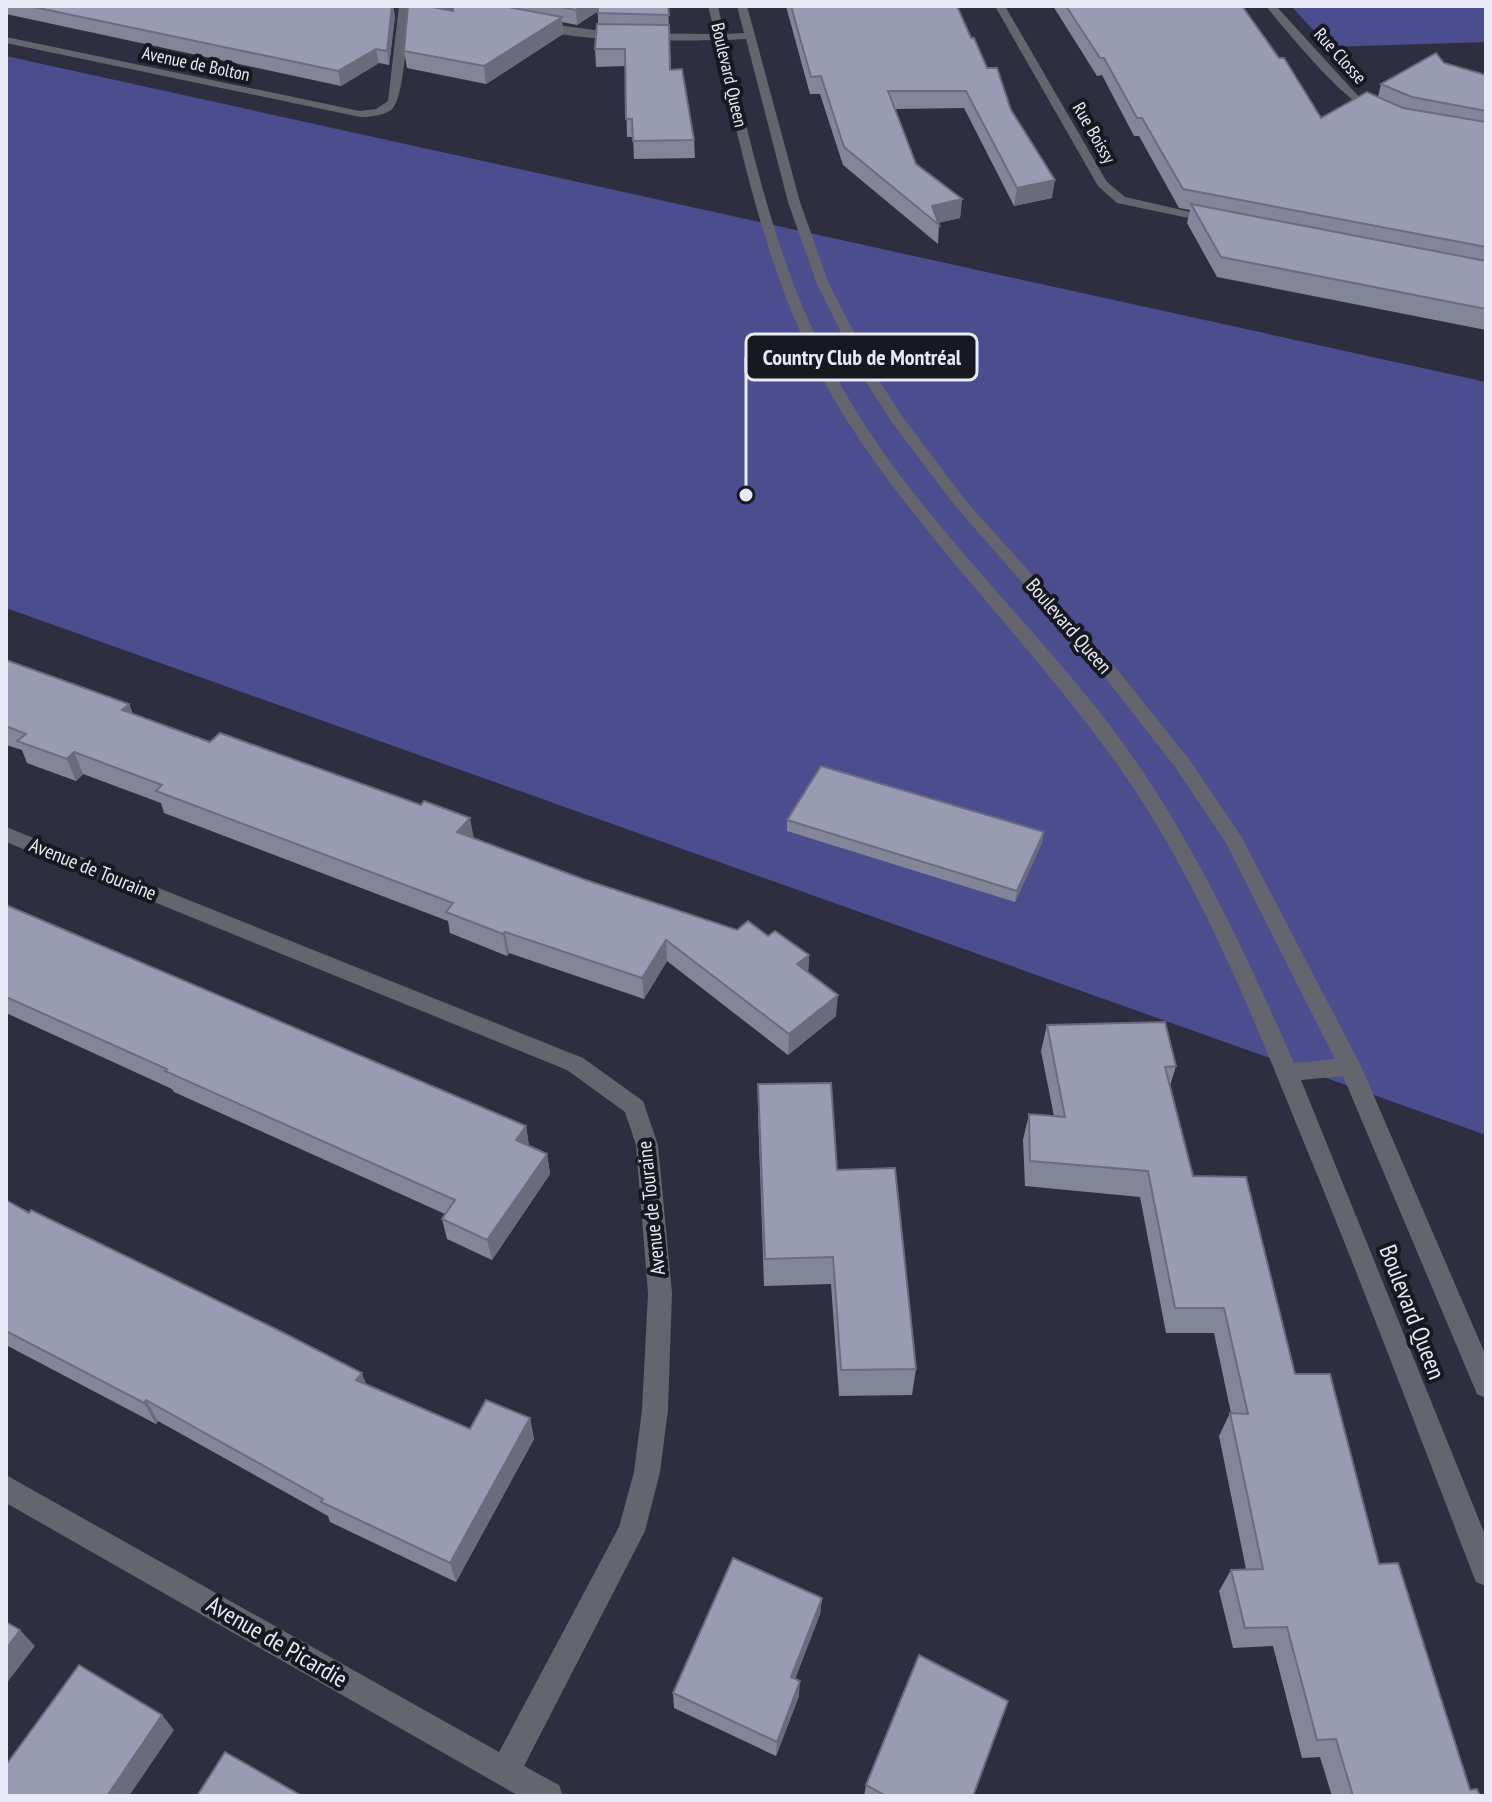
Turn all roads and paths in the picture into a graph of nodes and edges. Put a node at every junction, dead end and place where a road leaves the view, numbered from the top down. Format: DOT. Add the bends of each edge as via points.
graph roads {
  1 [pos="404,6"];
  2 [pos="438,6"];
  3 [pos="713,6"];
  4 [pos="742,6"];
  5 [pos="1000,6"];
  6 [pos="1271,6"];
  7 [pos="483,15"];
  8 [pos="529,24"];
  9 [pos="750,36"];
  10 [pos="720,37"];
  11 [pos="6,40"];
  12 [pos="1395,119"];
  13 [pos="774,190"];
  14 [pos="1230,224"];
  15 [pos="6,834"];
  16 [pos="1350,1066"];
  17 [pos="1287,1073"];
  18 [pos="1486,1386"];
  19 [pos="6,1488"];
  20 [pos="1486,1572"];
  21 [pos="505,1771"];
  22 [pos="548,1796"];
  1 -- 11 [label="street, Avenue de Bolton" via="393,101 380,112 360,114"];
  2 -- 7 [label="street"];
  3 -- 10 [label="street, Boulevard Queen"];
  4 -- 9 [label="street, Boulevard Queen"];
  5 -- 14 [label="street, Rue Boissy" via="1102,184 1121,200"];
  6 -- 12 [label="street, Rue Closse" via="1356,100"];
  8 -- 10 [label="street" via="605,36"];
  9 -- 10 [label="street"];
  9 -- 13 [label="street, Boulevard Queen"];
  10 -- 13 [label="street, Boulevard Queen"];
  13 -- 16 [label="street, Boulevard Queen" via="890,408 961,504 1110,672 1182,763 1256,881"];
  13 -- 17 [label="street, Boulevard Queen" via="767,229 802,324 851,415 954,554 1067,684 1136,777 1244,970"];
  15 -- 21 [label="street, Avenue de Touraine" via="575,1064 635,1107 647,1145 660,1293 647,1472 631,1531"];
  16 -- 17 [label="street"];
  16 -- 18 [label="street, Boulevard Queen"];
  17 -- 20 [label="street, Boulevard Queen"];
  19 -- 21 [label="street, Avenue de Picardie"];
  21 -- 22 [label="street, Avenue de Picardie"];
}
